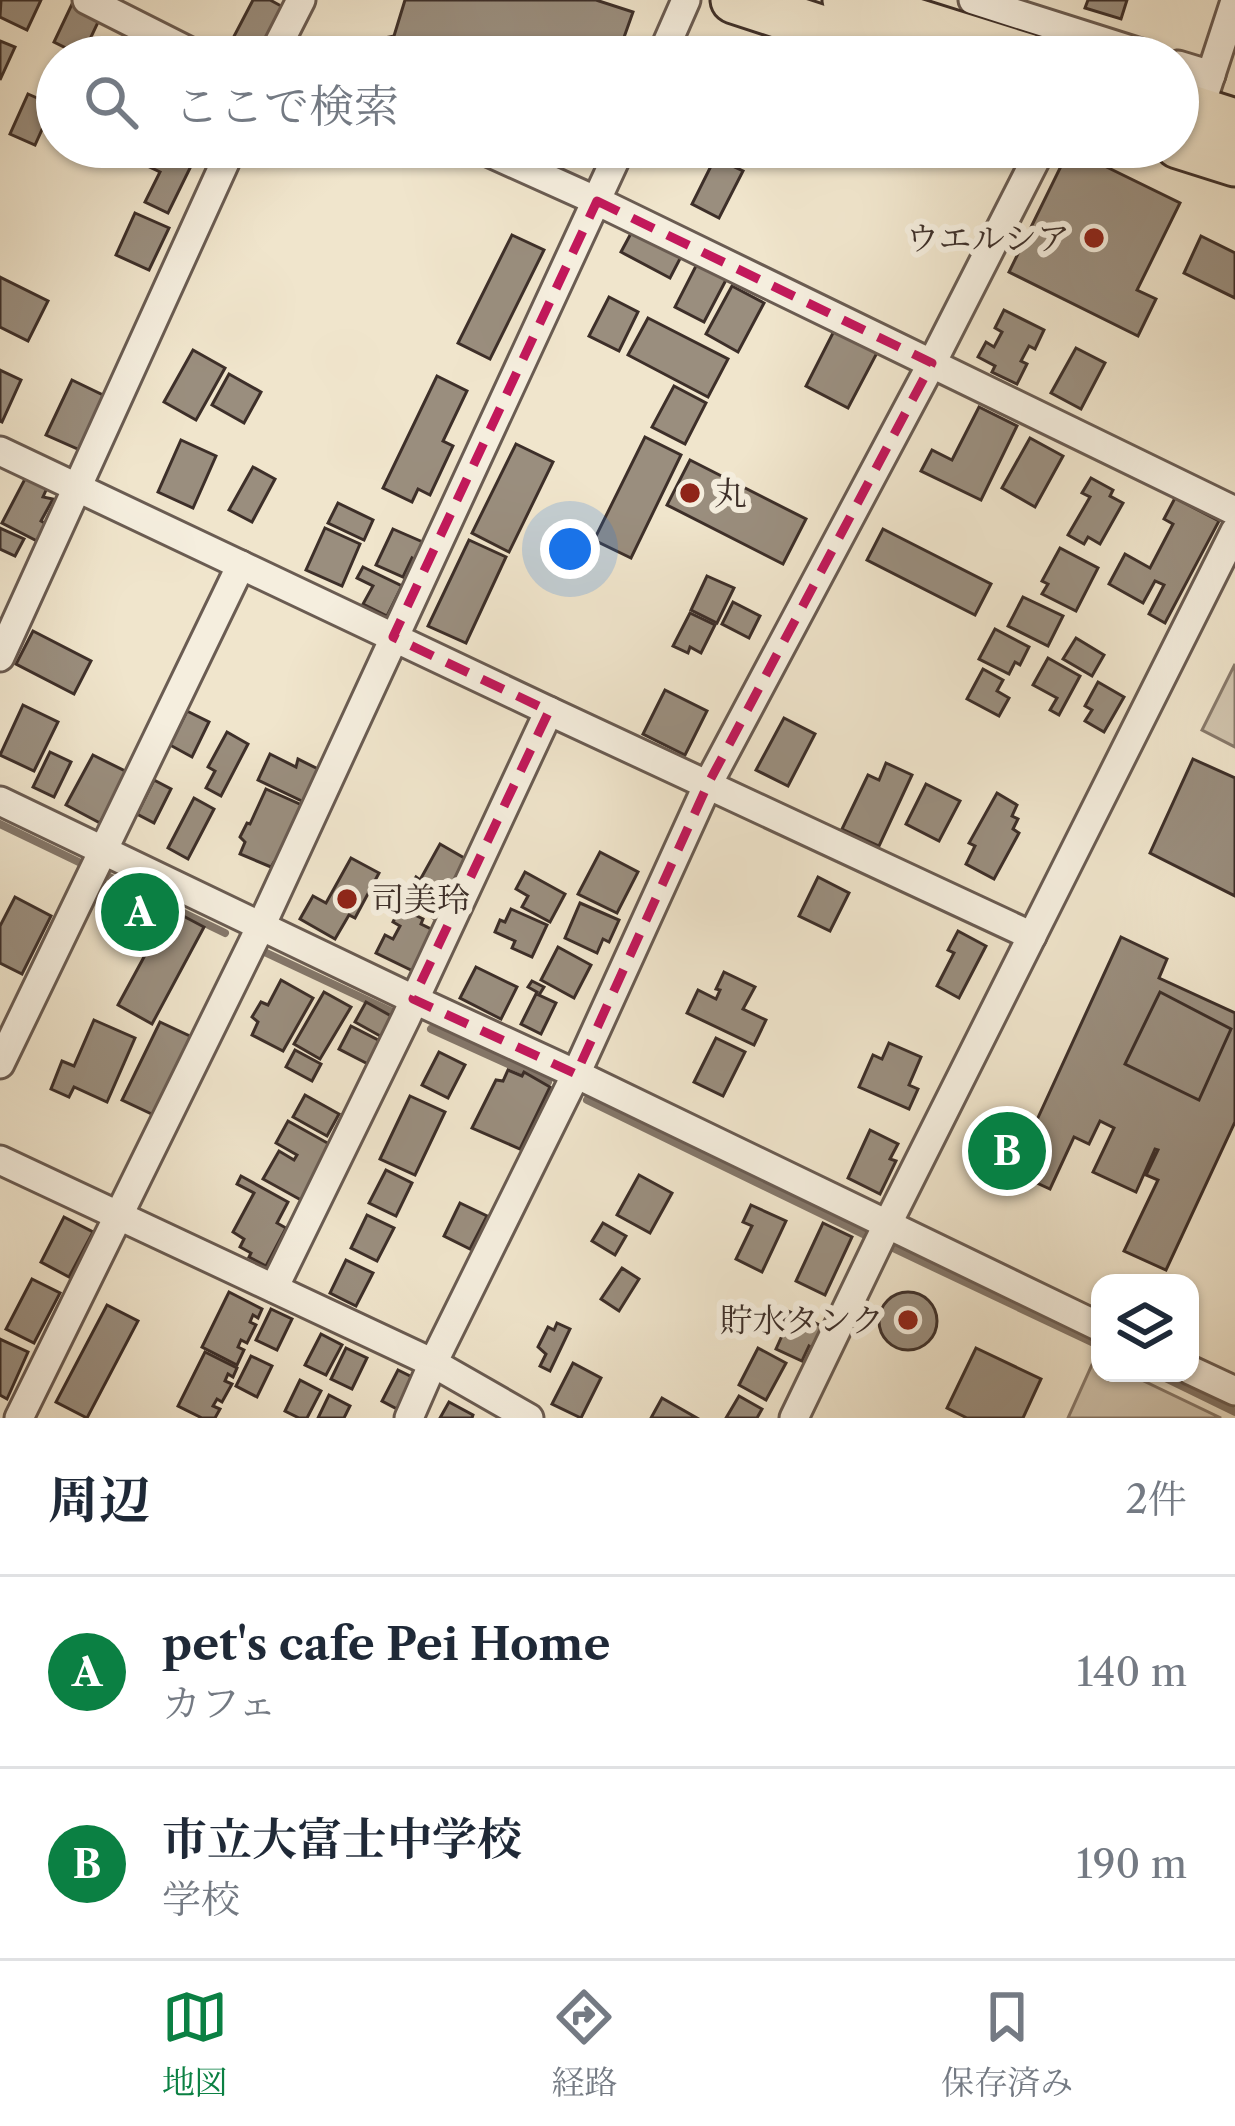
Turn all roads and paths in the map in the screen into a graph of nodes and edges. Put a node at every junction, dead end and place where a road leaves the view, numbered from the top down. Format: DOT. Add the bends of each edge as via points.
graph roads {
  1 [pos="87,0"];
  2 [pos="301,0"];
  3 [pos="686,0"];
  4 [pos="734,0"];
  5 [pos="847,0"];
  6 [pos="973,0"];
  7 [pos="1235,1"];
  8 [pos="158,36"];
  9 [pos="284,36"];
  10 [pos="670,36"];
  11 [pos="844,36"];
  12 [pos="961,36"];
  13 [pos="1087,36"];
  14 [pos="1200,111"];
  15 [pos="1235,164"];
  16 [pos="223,168"];
  17 [pos="524,168"];
  18 [pos="612,168"];
  19 [pos="1031,168"];
  20 [pos="597,201"];
  21 [pos="932,364"];
  22 [pos="0,451"];
  23 [pos="78,489"];
  24 [pos="1235,511"];
  25 [pos="1235,531"];
  26 [pos="241,566"];
  27 [pos="1224,581"];
  28 [pos="393,637"];
  29 [pos="0,658"];
  30 [pos="549,711"];
  31 [pos="708,784"];
  32 [pos="0,801"];
  33 [pos="102,851"];
  34 [pos="261,926"];
  35 [pos="1032,936"];
  36 [pos="413,999"];
  37 [pos="0,1064"];
  38 [pos="576,1074"];
  39 [pos="0,1160"];
  40 [pos="117,1215"];
  41 [pos="887,1226"];
  42 [pos="274,1288"];
  43 [pos="1091,1323"];
  44 [pos="433,1363"];
  45 [pos="1199,1374"];
  46 [pos="1235,1391"];
  47 [pos="19,1418"];
  48 [pos="409,1418"];
  49 [pos="529,1418"];
  50 [pos="794,1418"];
  1 -- 8 [label="street"];
  2 -- 9 [label="street"];
  3 -- 10 [label="street"];
  4 -- 11 [label="highway"];
  5 -- 12 [label="highway"];
  6 -- 13 [label="street"];
  7 -- 14 [label="street"];
  14 -- 15 [label="highway"];
  16 -- 23 [label="street"];
  17 -- 20 [label="street"];
  18 -- 20 [label="street"];
  19 -- 21 [label="street"];
  20 -- 21 [label="street"];
  20 -- 28 [label="street"];
  21 -- 24 [label="street"];
  21 -- 31 [label="street"];
  22 -- 23 [label="street"];
  23 -- 26 [label="street"];
  23 -- 29 [label="street"];
  25 -- 27 [label="street"];
  26 -- 28 [label="street"];
  26 -- 33 [label="street"];
  27 -- 35 [label="street"];
  28 -- 30 [label="street"];
  28 -- 34 [label="street"];
  30 -- 31 [label="street"];
  30 -- 36 [label="street"];
  31 -- 35 [label="street"];
  31 -- 38 [label="street"];
  32 -- 33 [label="street"];
  33 -- 34 [label="street"];
  33 -- 37 [label="street"];
  34 -- 36 [label="street"];
  34 -- 40 [label="street"];
  35 -- 41 [label="street"];
  36 -- 38 [label="street"];
  36 -- 42 [label="street"];
  38 -- 41 [label="street"];
  38 -- 44 [label="street"];
  39 -- 40 [label="street"];
  40 -- 42 [label="street"];
  40 -- 47 [label="street"];
  41 -- 43 [label="street"];
  41 -- 50 [label="street"];
  42 -- 44 [label="street"];
  44 -- 48 [label="street"];
  44 -- 49 [label="street"];
  45 -- 46 [label="street"];
}
